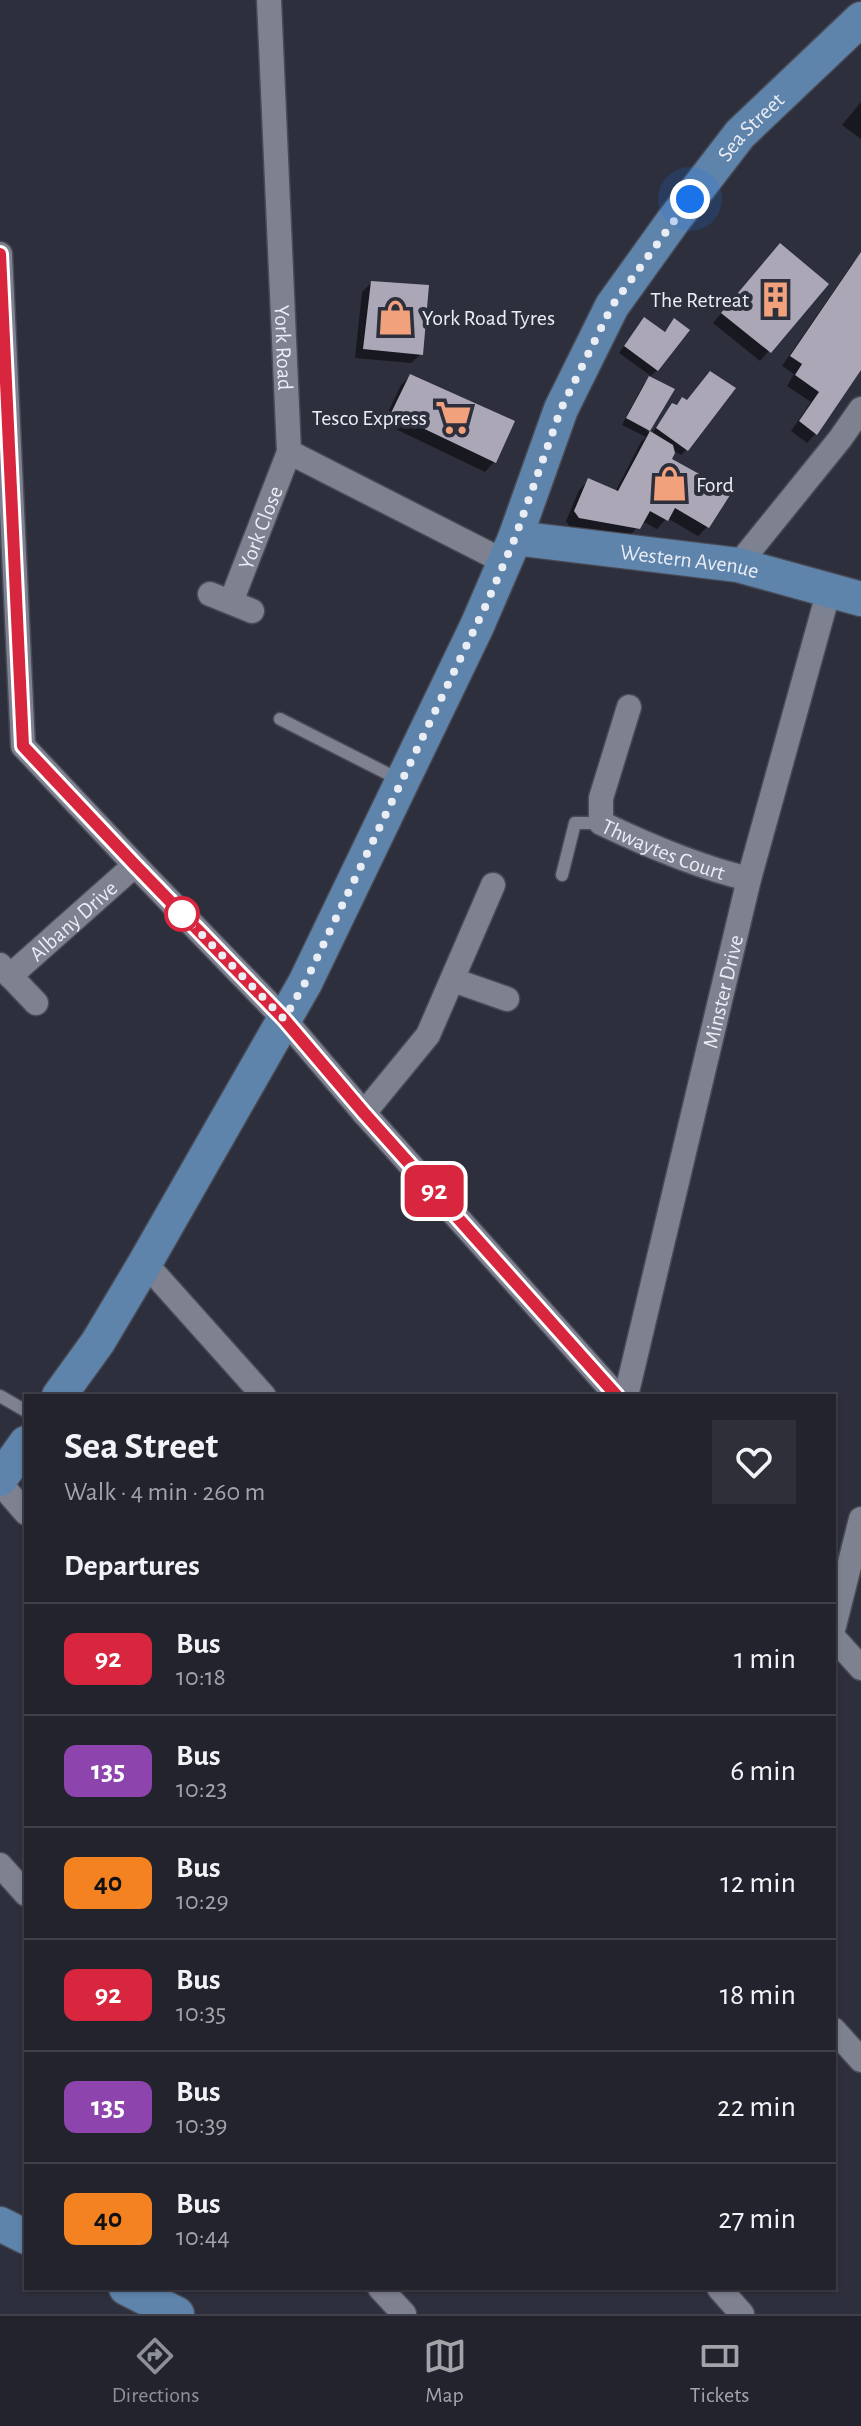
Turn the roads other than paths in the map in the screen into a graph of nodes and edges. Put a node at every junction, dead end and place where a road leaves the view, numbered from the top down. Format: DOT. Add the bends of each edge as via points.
graph roads {
  1 [pos="269,0"];
  2 [pos="861,19"];
  3 [pos="0,254"];
  4 [pos="861,409"];
  5 [pos="289,452"];
  6 [pos="510,550"];
  7 [pos="738,565"];
  8 [pos="845,595"];
  9 [pos="231,603"];
  10 [pos="629,707"];
  11 [pos="280,719"];
  12 [pos="403,782"];
  13 [pos="601,823"];
  14 [pos="135,865"];
  15 [pos="562,875"];
  16 [pos="749,879"];
  17 [pos="493,885"];
  18 [pos="5,970"];
  19 [pos="453,980"];
  20 [pos="507,999"];
  21 [pos="36,1003"];
  22 [pos="284,1019"];
  23 [pos="364,1113"];
  24 [pos="145,1263"];
  25 [pos="60,1394"];
  26 [pos="262,1394"];
  27 [pos="615,1394"];
  28 [pos="626,1394"];
  29 [pos="0,1396"];
  30 [pos="24,1410"];
  31 [pos="24,1446"];
  32 [pos="0,1481"];
  33 [pos="24,1511"];
  34 [pos="861,1519"];
  35 [pos="836,1618"];
  36 [pos="836,1640"];
  37 [pos="861,1668"];
  38 [pos="0,1865"];
  39 [pos="24,1892"];
  40 [pos="836,2032"];
  41 [pos="861,2060"];
  42 [pos="0,2224"];
  43 [pos="24,2236"];
  44 [pos="130,2290"];
  45 [pos="382,2290"];
  46 [pos="721,2290"];
  47 [pos="177,2314"];
  48 [pos="404,2314"];
  49 [pos="742,2314"];
  1 -- 5 [label="street, York Road"];
  2 -- 6 [label="main road, Sea Street" via="740,134 612,306 561,409"];
  3 -- 14 [label="street, Albany Drive" via="23,746"];
  4 -- 7 [label="street"];
  5 -- 6 [label="street" via="397,508"];
  5 -- 9 [label="street, York Close"];
  6 -- 7 [label="main road, Western Avenue"];
  6 -- 12 [label="main road, Sea Street"];
  7 -- 8 [label="main road, Western Avenue"];
  8 -- 16 [label="street, Minster Drive"];
  10 -- 13 [label="street, Thwaytes Court" via="601,798"];
  11 -- 12 [label="lane"];
  12 -- 22 [label="main road, Sea Street"];
  13 -- 15 [label="lane" via="575,823"];
  13 -- 16 [label="street, Thwaytes Court" via="711,870"];
  14 -- 18 [label="street, Albany Drive"];
  14 -- 22 [label="street, Albany Drive"];
  16 -- 28 [label="street, Minster Drive"];
  17 -- 19 [label="street"];
  18 -- 21 [label="street, Albany Drive"];
  19 -- 20 [label="street"];
  19 -- 23 [label="street" via="428,1035"];
  22 -- 23 [label="street, Albany Drive"];
  22 -- 24 [label="main road, Sea Street"];
  23 -- 27 [label="street, Albany Drive"];
  24 -- 25 [label="main road, Sea Street"];
  24 -- 26 [label="street"];
  29 -- 30 [label="lane"];
  31 -- 32 [label="main road"];
  32 -- 33 [label="street"];
  34 -- 35 [label="street"];
  36 -- 37 [label="street"];
  38 -- 39 [label="street"];
  40 -- 41 [label="street"];
  42 -- 43 [label="main road"];
  44 -- 47 [label="main road"];
  45 -- 48 [label="street"];
  46 -- 49 [label="street"];
}
